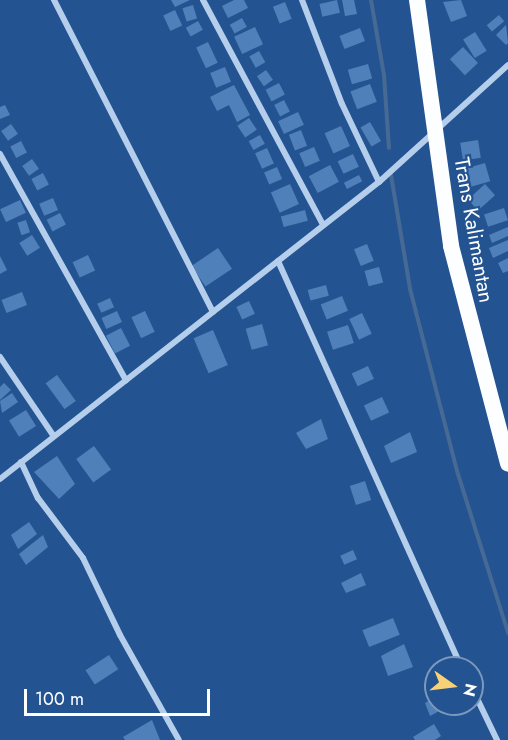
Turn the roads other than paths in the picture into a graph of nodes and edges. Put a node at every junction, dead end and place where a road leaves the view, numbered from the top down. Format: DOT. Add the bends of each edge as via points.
graph roads {
  1 [pos="54,0"];
  2 [pos="203,0"];
  3 [pos="303,0"];
  4 [pos="417,0"];
  5 [pos="508,65"];
  6 [pos="435,134"];
  7 [pos="0,154"];
  8 [pos="379,182"];
  9 [pos="323,225"];
  10 [pos="278,261"];
  11 [pos="213,312"];
  12 [pos="0,357"];
  13 [pos="126,380"];
  14 [pos="53,435"];
  15 [pos="21,462"];
  16 [pos="508,465"];
  17 [pos="0,479"];
  18 [pos="457,656"];
  19 [pos="484,713"];
  20 [pos="179,740"];
  21 [pos="497,740"];
  1 -- 11 [label="street"];
  2 -- 9 [label="street"];
  3 -- 8 [label="street" via="342,104"];
  4 -- 6 [label="highway, Trans Kalimantan"];
  5 -- 6 [label="street"];
  6 -- 8 [label="street"];
  6 -- 16 [label="highway, Trans Kalimantan" via="451,246"];
  7 -- 13 [label="street"];
  8 -- 9 [label="street"];
  9 -- 10 [label="street"];
  10 -- 11 [label="street"];
  10 -- 18 [label="street"];
  11 -- 13 [label="street"];
  12 -- 14 [label="street"];
  13 -- 14 [label="street"];
  14 -- 15 [label="street"];
  15 -- 17 [label="street"];
  15 -- 20 [label="street" via="38,498 83,558 120,635"];
  19 -- 21 [label="street"];
}
